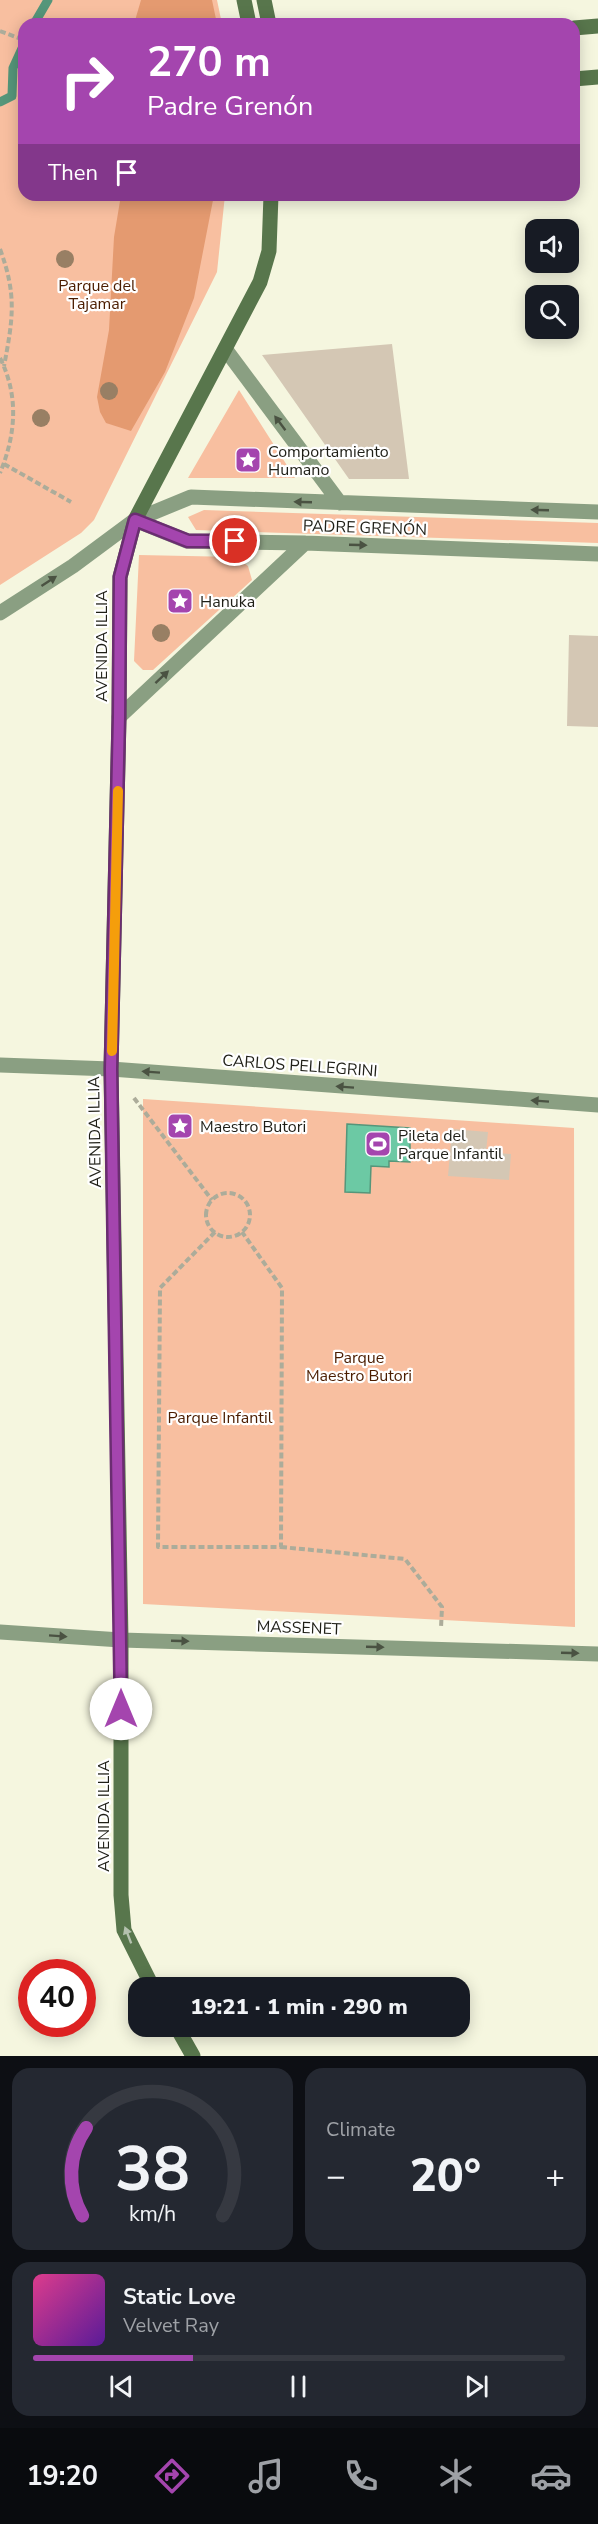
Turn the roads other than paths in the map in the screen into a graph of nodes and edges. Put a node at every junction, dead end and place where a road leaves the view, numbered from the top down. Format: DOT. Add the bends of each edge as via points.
graph roads {
  1 [pos="243,0"];
  2 [pos="264,0"];
  3 [pos="248,18"];
  4 [pos="268,18"];
  5 [pos="598,26"];
  6 [pos="580,28"];
  7 [pos="598,77"];
  8 [pos="580,78"];
  9 [pos="271,201"];
  10 [pos="226,350"];
  11 [pos="340,503"];
  12 [pos="598,512"];
  13 [pos="135,520"];
  14 [pos="305,543"];
  15 [pos="598,554"];
  16 [pos="0,613"];
  17 [pos="119,717"];
  18 [pos="0,1065"];
  19 [pos="111,1069"];
  20 [pos="598,1105"];
  21 [pos="0,1632"];
  22 [pos="122,1640"];
  23 [pos="598,1654"];
  24 [pos="148,1977"];
  25 [pos="182,2037"];
  26 [pos="193,2056"];
  1 -- 3 [label="street"];
  2 -- 4 [label="street"];
  5 -- 6 [label="street"];
  7 -- 8 [label="street"];
  9 -- 10 [label="street, AVENIDA ILLIA" via="269,251 260,282"];
  11 -- 10 [label="street, PADRE GRENÓN, one-way"];
  10 -- 13 [label="street, AVENIDA ILLIA"];
  12 -- 11 [label="street, PADRE GRENÓN, one-way"];
  11 -- 13 [label="street, PADRE GRENÓN, one-way" via="191,497"];
  13 -- 14 [label="street, PADRE GRENÓN" via="188,541"];
  16 -- 13 [label="street, PADRE GRENÓN, one-way"];
  13 -- 17 [label="street, AVENIDA ILLIA" via="120,577"];
  14 -- 15 [label="street, PADRE GRENÓN, one-way"];
  17 -- 14 [label="street, one-way"];
  17 -- 19 [label="street, AVENIDA ILLIA"];
  18 -- 19 [label="street, CARLOS PELLEGRINI"];
  20 -- 19 [label="street, CARLOS PELLEGRINI, one-way"];
  19 -- 22 [label="street, AVENIDA ILLIA"];
  21 -- 22 [label="street, MASSENET, one-way"];
  22 -- 23 [label="street, MASSENET, one-way"];
  24 -- 22 [label="street, AVENIDA ILLIA, one-way" via="124,1930 121,1895"];
  25 -- 26 [label="street"];
}
